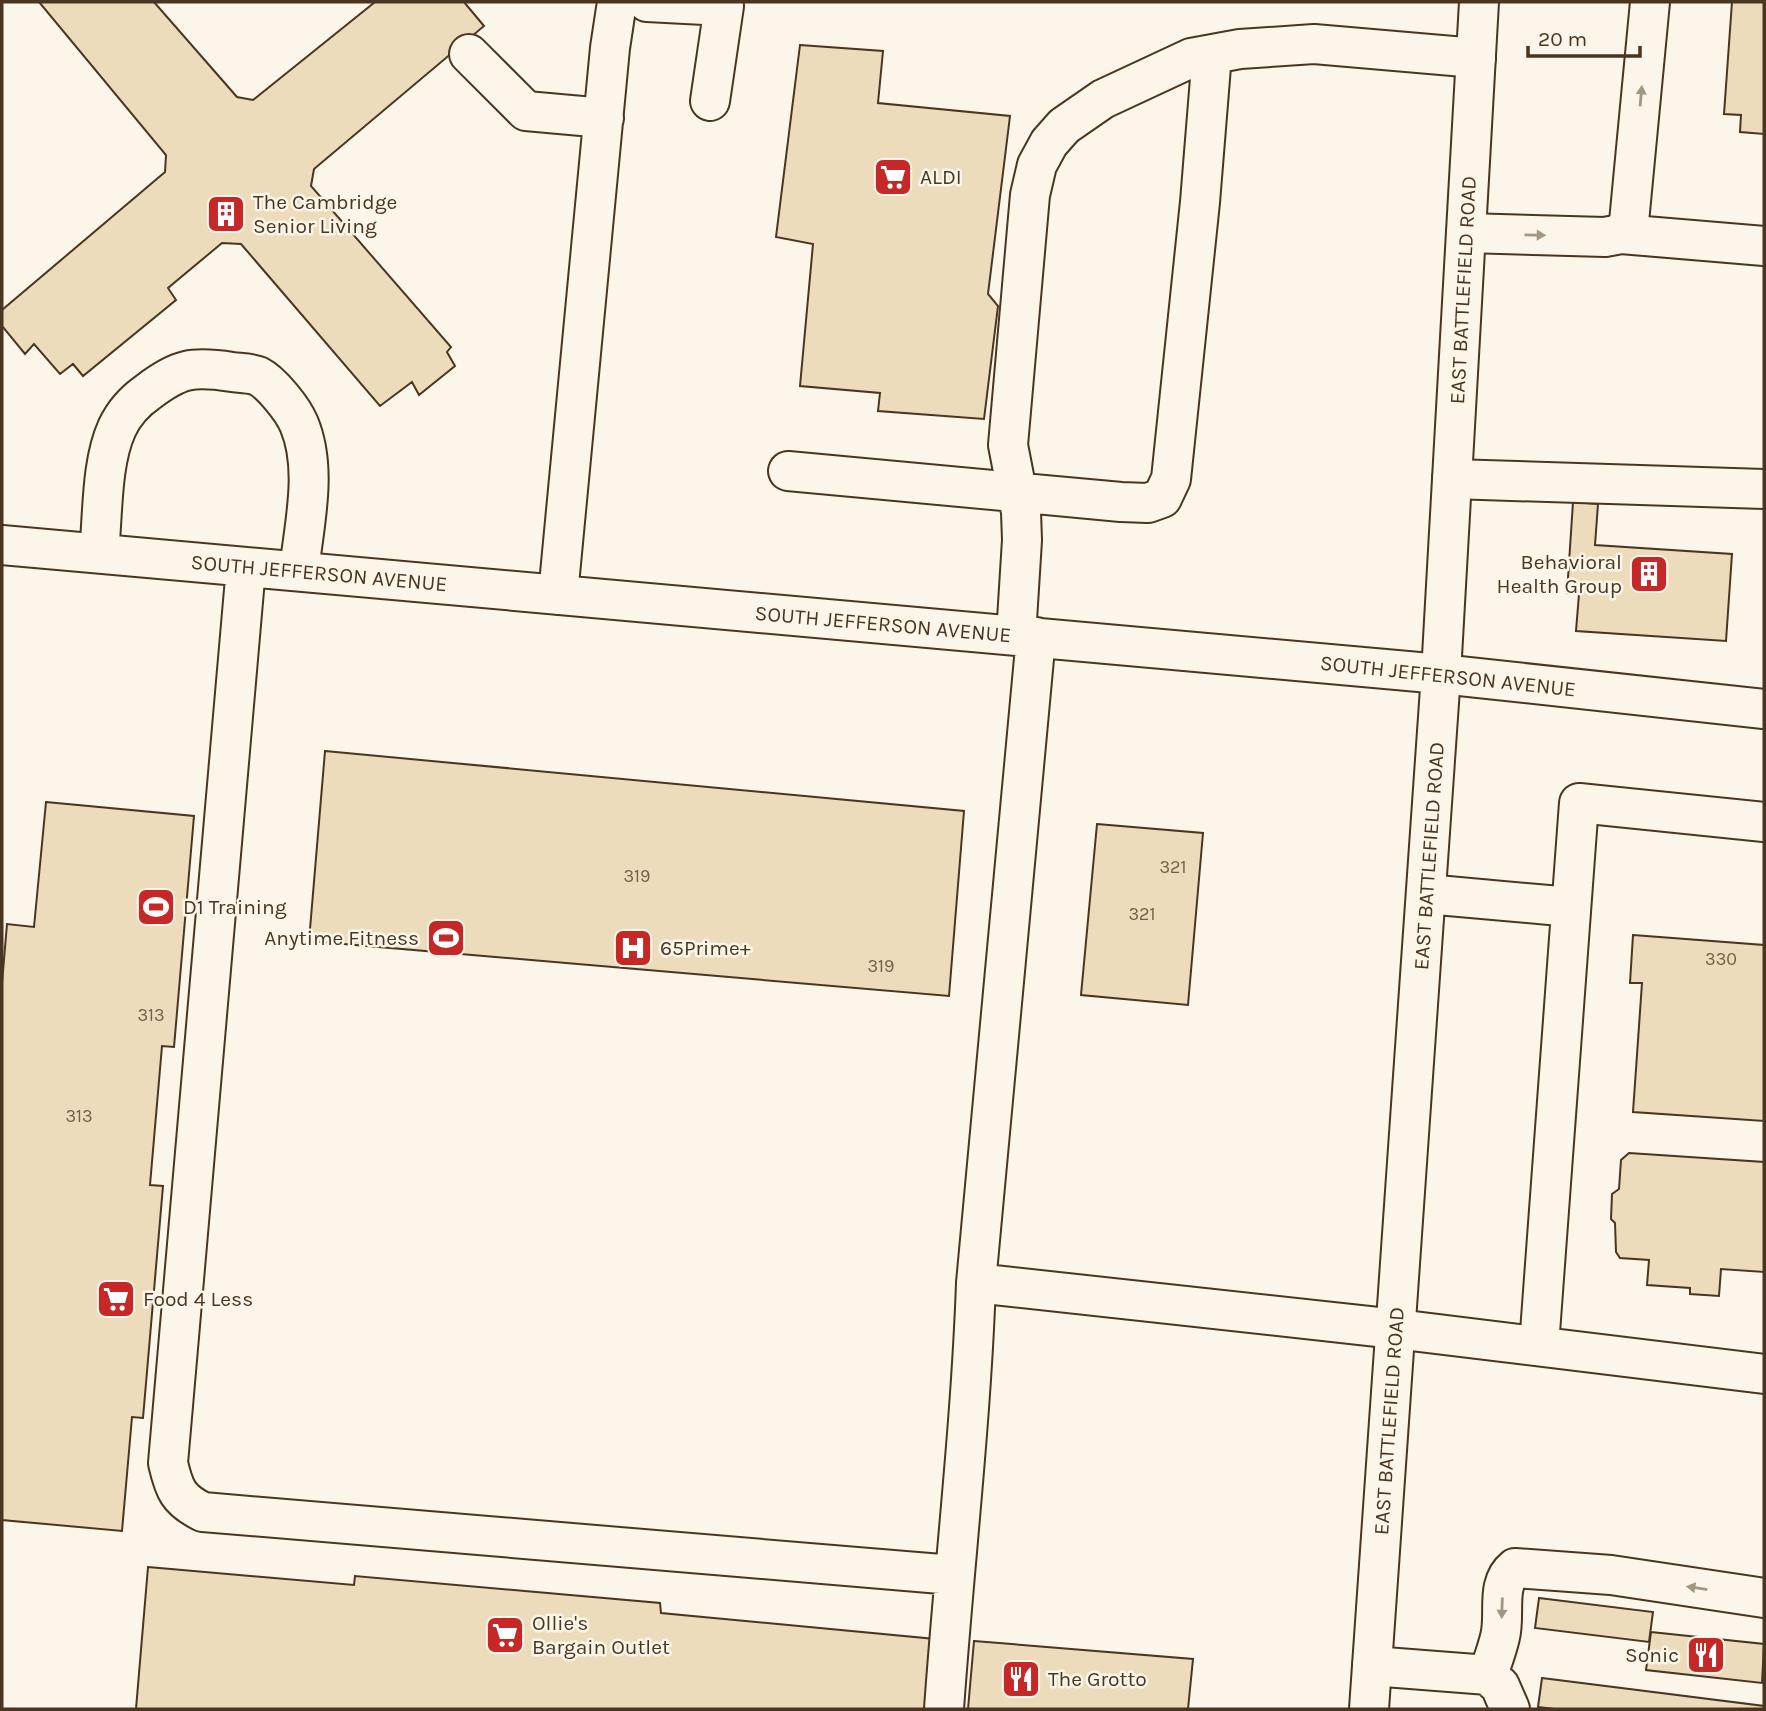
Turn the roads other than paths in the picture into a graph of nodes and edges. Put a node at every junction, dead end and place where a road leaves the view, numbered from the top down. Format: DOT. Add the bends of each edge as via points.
graph roads {
  1 [pos="617,2"];
  2 [pos="647,2"];
  3 [pos="1479,2"];
  4 [pos="1650,2"];
  5 [pos="469,54"];
  6 [pos="1212,54"];
  7 [pos="1476,58"];
  8 [pos="710,101"];
  9 [pos="604,118"];
  10 [pos="1466,233"];
  11 [pos="1620,234"];
  12 [pos="1764,246"];
  13 [pos="788,471"];
  14 [pos="1452,479"];
  15 [pos="1764,489"];
  16 [pos="1017,491"];
  17 [pos="2,545"];
  18 [pos="99,553"];
  19 [pos="246,567"];
  20 [pos="299,571"];
  21 [pos="558,595"];
  22 [pos="1026,636"];
  23 [pos="1441,674"];
  24 [pos="1764,709"];
  25 [pos="1764,822"];
  26 [pos="1426,894"];
  27 [pos="1571,907"];
  28 [pos="976,1283"];
  29 [pos="1396,1329"];
  30 [pos="1539,1346"];
  31 [pos="1764,1374"];
  32 [pos="953,1575"];
  33 [pos="1764,1598"];
  34 [pos="1372,1666"];
  35 [pos="1488,1675"];
  36 [pos="944,1709"];
  37 [pos="1369,1709"];
  38 [pos="1510,1709"];
  1 -- 9 [label="street"];
  2 -- 8 [label="street" via="724,6"];
  3 -- 7 [label="street, EAST BATTLEFIELD ROAD"];
  11 -- 4 [label="street, one-way" via="1629,222"];
  5 -- 9 [label="street" via="526,111"];
  6 -- 7 [label="street" via="1314,44"];
  6 -- 16 [label="street" via="1191,58 1103,99 1064,126 1037,165 1030,195 1008,445"];
  6 -- 16 [label="street" via="1171,479 1162,498 1148,503"];
  7 -- 10 [label="street, EAST BATTLEFIELD ROAD"];
  9 -- 21 [label="street"];
  10 -- 11 [label="street, one-way"];
  10 -- 14 [label="street, EAST BATTLEFIELD ROAD"];
  11 -- 12 [label="street"];
  13 -- 16 [label="street"];
  14 -- 15 [label="street"];
  14 -- 23 [label="street, EAST BATTLEFIELD ROAD"];
  16 -- 22 [label="street"];
  17 -- 18 [label="street, SOUTH JEFFERSON AVENUE"];
  18 -- 19 [label="street, SOUTH JEFFERSON AVENUE"];
  18 -- 20 [label="street" via="108,454 118,426 134,402 170,374 217,369 257,376 281,397 299,423 308,485"];
  19 -- 20 [label="street, SOUTH JEFFERSON AVENUE"];
  19 -- 32 [label="street" via="168,1463 185,1503 202,1512"];
  20 -- 21 [label="street, SOUTH JEFFERSON AVENUE"];
  21 -- 22 [label="street, SOUTH JEFFERSON AVENUE"];
  22 -- 23 [label="street, SOUTH JEFFERSON AVENUE"];
  22 -- 28 [label="street"];
  23 -- 24 [label="street, SOUTH JEFFERSON AVENUE"];
  23 -- 26 [label="street, EAST BATTLEFIELD ROAD"];
  25 -- 27 [label="street" via="1579,803"];
  26 -- 27 [label="street"];
  26 -- 29 [label="street, EAST BATTLEFIELD ROAD"];
  27 -- 30 [label="street"];
  28 -- 29 [label="street"];
  28 -- 32 [label="street" via="971,1401"];
  29 -- 30 [label="street"];
  29 -- 34 [label="street, EAST BATTLEFIELD ROAD"];
  30 -- 31 [label="street"];
  32 -- 36 [label="street"];
  33 -- 35 [label="street, one-way" via="1611,1574 1515,1568 1507,1574 1501,1635"];
  34 -- 35 [label="street"];
  34 -- 37 [label="street, EAST BATTLEFIELD ROAD"];
  35 -- 38 [label="street" via="1500,1686"];
}
